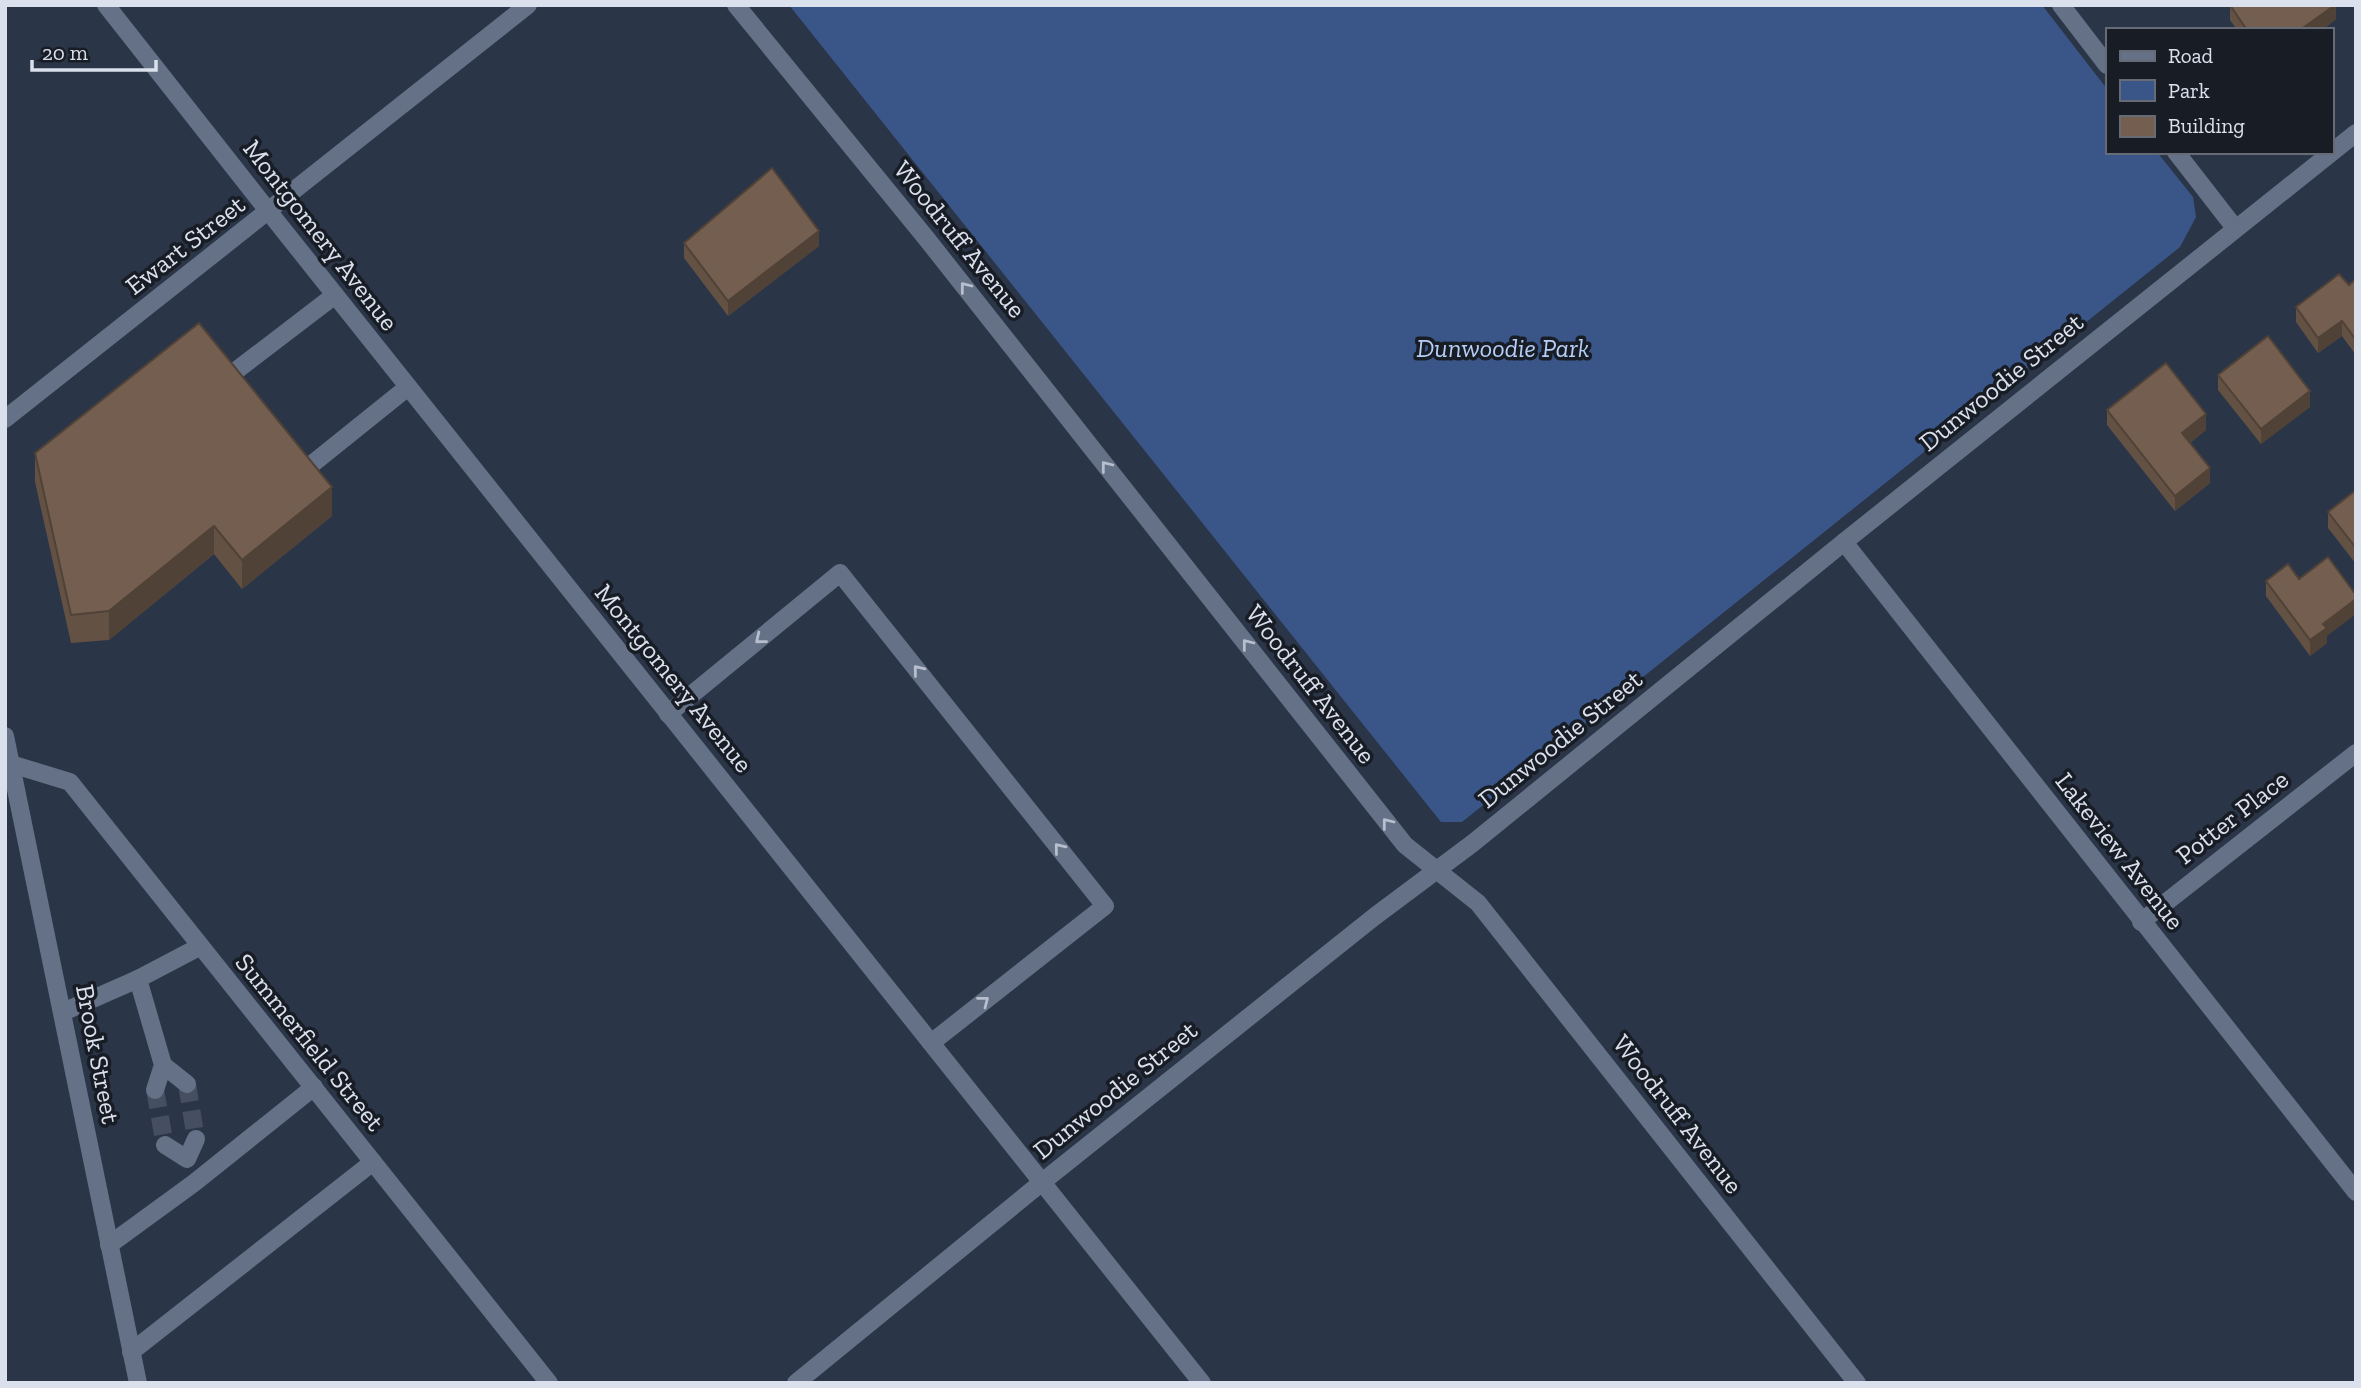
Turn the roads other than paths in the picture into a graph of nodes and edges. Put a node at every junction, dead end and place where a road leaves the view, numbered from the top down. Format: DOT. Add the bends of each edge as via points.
graph roads {
  1 [pos="106,5"];
  2 [pos="527,5"];
  3 [pos="736,5"];
  4 [pos="2061,5"];
  5 [pos="2106,64"];
  6 [pos="2356,133"];
  7 [pos="2333,151"];
  8 [pos="2178,154"];
  9 [pos="2329,154"];
  10 [pos="269,212"];
  11 [pos="2235,228"];
  12 [pos="335,295"];
  13 [pos="220,383"];
  14 [pos="408,387"];
  15 [pos="5,419"];
  16 [pos="295,477"];
  17 [pos="1844,542"];
  18 [pos="668,714"];
  19 [pos="5,736"];
  20 [pos="2356,753"];
  21 [pos="11,764"];
  22 [pos="1436,870"];
  23 [pos="2141,922"];
  24 [pos="200,947"];
  25 [pos="138,979"];
  26 [pos="63,1012"];
  27 [pos="931,1044"];
  28 [pos="163,1065"];
  29 [pos="187,1084"];
  30 [pos="314,1087"];
  31 [pos="155,1090"];
  32 [pos="196,1139"];
  33 [pos="165,1145"];
  34 [pos="187,1159"];
  35 [pos="373,1162"];
  36 [pos="194,1183"];
  37 [pos="1041,1183"];
  38 [pos="2356,1192"];
  39 [pos="109,1245"];
  40 [pos="131,1352"];
  41 [pos="138,1383"];
  42 [pos="549,1383"];
  43 [pos="796,1383"];
  44 [pos="1202,1383"];
  45 [pos="1857,1383"];
  1 -- 10 [label="street, Montgomery Avenue"];
  2 -- 10 [label="street, Ewart Street"];
  22 -- 3 [label="street, Woodruff Avenue, one-way" via="1405,845"];
  4 -- 5 [label="street"];
  6 -- 7 [label="street, Dunwoodie Street"];
  8 -- 11 [label="street"];
  9 -- 11 [label="street, Dunwoodie Street"];
  10 -- 12 [label="street, Montgomery Avenue"];
  10 -- 15 [label="street, Ewart Street"];
  11 -- 17 [label="street, Dunwoodie Street"];
  12 -- 13 [label="street"];
  12 -- 14 [label="street, Montgomery Avenue"];
  14 -- 16 [label="street"];
  14 -- 18 [label="street, Montgomery Avenue"];
  17 -- 22 [label="street, Dunwoodie Street"];
  17 -- 23 [label="street, Lakeview Avenue"];
  18 -- 27 [label="street, Montgomery Avenue"];
  27 -- 18 [label="street, one-way" via="1105,906 866,605 840,573"];
  19 -- 21 [label="street, Brook Street"];
  20 -- 23 [label="street, Potter Place"];
  21 -- 24 [label="street, Summerfield Street" via="70,782"];
  21 -- 26 [label="street, Brook Street"];
  22 -- 37 [label="street, Dunwoodie Street"];
  22 -- 45 [label="street, Woodruff Avenue" via="1478,904"];
  23 -- 38 [label="street, Lakeview Avenue"];
  24 -- 25 [label="street"];
  24 -- 30 [label="street, Summerfield Street"];
  25 -- 26 [label="street"];
  25 -- 28 [label="street"];
  26 -- 39 [label="street, Brook Street"];
  27 -- 37 [label="street, Montgomery Avenue"];
  28 -- 29 [label="street"];
  28 -- 31 [label="street"];
  30 -- 35 [label="street, Summerfield Street"];
  30 -- 36 [label="street"];
  32 -- 34 [label="street"];
  33 -- 34 [label="street"];
  34 -- 36 [label="street"];
  35 -- 40 [label="street"];
  35 -- 42 [label="street, Summerfield Street"];
  36 -- 39 [label="street"];
  37 -- 43 [label="street, Dunwoodie Street"];
  37 -- 44 [label="street, Montgomery Avenue"];
  39 -- 40 [label="street, Brook Street"];
  40 -- 41 [label="street, Brook Street"];
}
